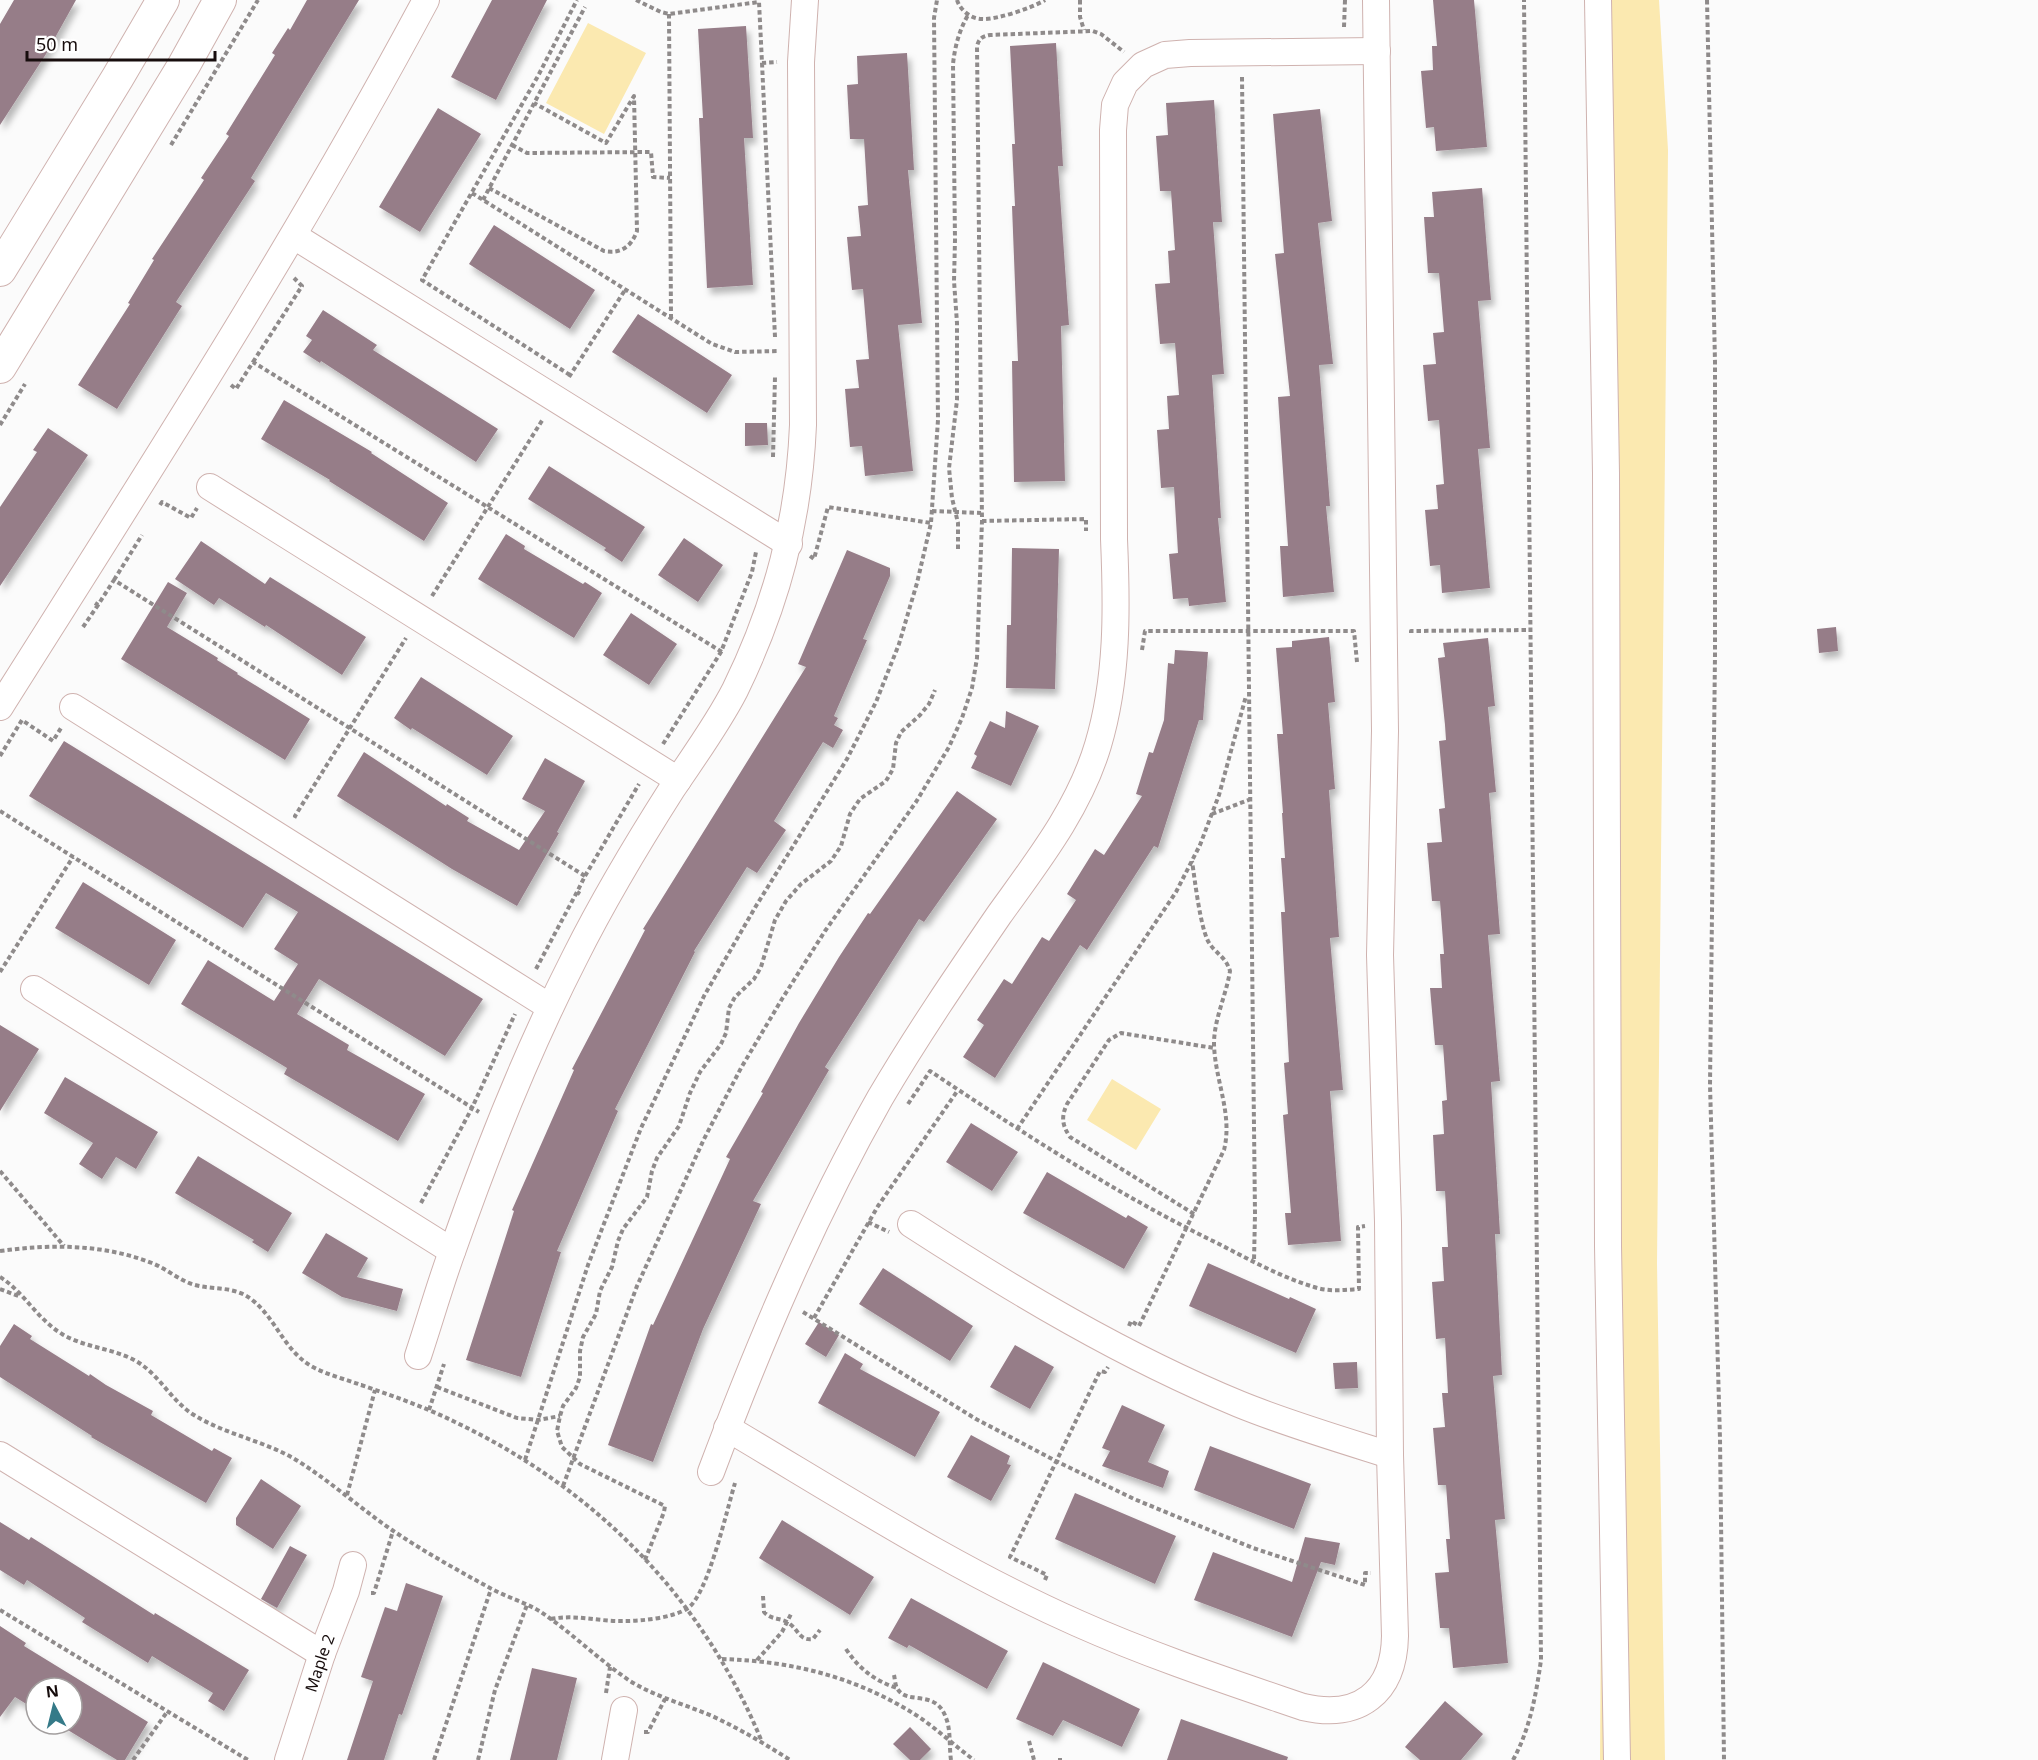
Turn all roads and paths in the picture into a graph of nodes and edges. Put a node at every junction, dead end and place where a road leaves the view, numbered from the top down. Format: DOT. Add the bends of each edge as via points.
graph roads {
  1 [pos="163,0"];
  2 [pos="220,0"];
  3 [pos="426,0"];
  4 [pos="577,0"];
  5 [pos="636,0"];
  6 [pos="805,0"];
  7 [pos="937,0"];
  8 [pos="957,0"];
  9 [pos="1045,0"];
  10 [pos="1080,0"];
  11 [pos="1376,0"];
  12 [pos="1524,0"];
  13 [pos="1598,0"];
  14 [pos="1707,0"];
  15 [pos="759,1"];
  16 [pos="585,7"];
  17 [pos="669,14"];
  18 [pos="968,15"];
  19 [pos="1084,30"];
  20 [pos="1377,51"];
  21 [pos="1242,52"];
  22 [pos="801,62"];
  23 [pos="1143,65"];
  24 [pos="534,103"];
  25 [pos="512,145"];
  26 [pos="637,152"];
  27 [pos="670,178"];
  28 [pos="489,188"];
  29 [pos="472,193"];
  30 [pos="483,200"];
  31 [pos="294,236"];
  32 [pos="279,261"];
  33 [pos="0,270"];
  34 [pos="625,290"];
  35 [pos="671,319"];
  36 [pos="803,350"];
  37 [pos="253,362"];
  38 [pos="0,367"];
  39 [pos="211,372"];
  40 [pos="570,375"];
  41 [pos="556,399"];
  42 [pos="210,488"];
  43 [pos="488,507"];
  44 [pos="932,511"];
  45 [pos="156,512"];
  46 [pos="955,512"];
  47 [pos="981,513"];
  48 [pos="982,521"];
  49 [pos="931,523"];
  50 [pos="144,531"];
  51 [pos="1087,541"];
  52 [pos="789,544"];
  53 [pos="958,549"];
  54 [pos="114,580"];
  55 [pos="74,590"];
  56 [pos="418,618"];
  57 [pos="1530,630"];
  58 [pos="1249,631"];
  59 [pos="1411,640"];
  60 [pos="1114,661"];
  61 [pos="746,667"];
  62 [pos="1384,668"];
  63 [pos="935,690"];
  64 [pos="1248,691"];
  65 [pos="0,707"];
  66 [pos="73,707"];
  67 [pos="349,728"];
  68 [pos="0,756"];
  69 [pos="678,780"];
  70 [pos="1251,799"];
  71 [pos="0,811"];
  72 [pos="1212,814"];
  73 [pos="304,821"];
  74 [pos="73,857"];
  75 [pos="1192,861"];
  76 [pos="577,892"];
  77 [pos="601,907"];
  78 [pos="0,972"];
  79 [pos="34,989"];
  80 [pos="525,991"];
  81 [pos="550,1007"];
  82 [pos="1214,1048"];
  83 [pos="958,1090"];
  84 [pos="882,1096"];
  85 [pos="472,1108"];
  86 [pos="499,1124"];
  87 [pos="1017,1129"];
  88 [pos="0,1172"];
  89 [pos="1194,1214"];
  90 [pos="1388,1222"];
  91 [pos="911,1224"];
  92 [pos="409,1225"];
  93 [pos="1187,1229"];
  94 [pos="65,1246"];
  95 [pos="0,1251"];
  96 [pos="452,1251"];
  97 [pos="1254,1261"];
  98 [pos="0,1277"];
  99 [pos="0,1289"];
  100 [pos="25,1298"];
  101 [pos="773,1312"];
  102 [pos="814,1318"];
  103 [pos="1118,1348"];
  104 [pos="418,1356"];
  105 [pos="437,1387"];
  106 [pos="375,1390"];
  107 [pos="560,1416"];
  108 [pos="538,1420"];
  109 [pos="727,1428"];
  110 [pos="0,1455"];
  111 [pos="1390,1455"];
  112 [pos="573,1459"];
  113 [pos="525,1460"];
  114 [pos="1056,1461"];
  115 [pos="711,1472"];
  116 [pos="563,1486"];
  117 [pos="347,1495"];
  118 [pos="645,1560"];
  119 [pos="353,1565"];
  120 [pos="1393,1572"];
  121 [pos="491,1589"];
  122 [pos="763,1596"];
  123 [pos="1034,1602"];
  124 [pos="526,1605"];
  125 [pos="687,1609"];
  126 [pos="0,1610"];
  127 [pos="791,1614"];
  128 [pos="550,1619"];
  129 [pos="787,1622"];
  130 [pos="820,1630"];
  131 [pos="846,1649"];
  132 [pos="322,1654"];
  133 [pos="722,1659"];
  134 [pos="757,1660"];
  135 [pos="894,1675"];
  136 [pos="897,1688"];
  137 [pos="902,1694"];
  138 [pos="897,1704"];
  139 [pos="624,1710"];
  140 [pos="167,1712"];
  141 [pos="949,1741"];
  142 [pos="1029,1741"];
  143 [pos="762,1742"];
  144 [pos="133,1760"];
  145 [pos="248,1760"];
  146 [pos="288,1760"];
  147 [pos="434,1760"];
  148 [pos="478,1760"];
  149 [pos="615,1760"];
  150 [pos="790,1760"];
  151 [pos="951,1760"];
  152 [pos="974,1760"];
  153 [pos="1034,1760"];
  154 [pos="1513,1760"];
  155 [pos="1617,1760"];
  156 [pos="1724,1760"];
  1 -- 33 [label="street"];
  2 -- 38 [label="street" via="184,66"];
  3 -- 31 [label="street"];
  4 -- 29 [label="path"];
  5 -- 17 [label="path"];
  6 -- 22 [label="street"];
  7 -- 44 [label="path" via="934,18 938,420"];
  8 -- 18 [label="path"];
  9 -- 18 [label="path" via="1034,7 981,20"];
  10 -- 19 [label="path"];
  11 -- 20 [label="street"];
  12 -- 57 [label="path"];
  13 -- 155 [label="street" via="1606,485 1608,1246"];
  14 -- 156 [label="path" via="1715,655 1710,1074"];
  15 -- 17 [label="path"];
  15 -- 22 [label="path" via="762,63"];
  16 -- 24 [label="path"];
  17 -- 27 [label="path"];
  18 -- 46 [label="path" via="960,30 953,64 957,400 949,468"];
  19 -- 23 [label="path" via="1101,34"];
  19 -- 47 [label="path" via="983,36 979,40"];
  20 -- 21 [label="street"];
  20 -- 62 [label="street"];
  21 -- 23 [label="street" via="1165,55"];
  21 -- 58 [label="path"];
  22 -- 36 [label="street"];
  23 -- 60 [label="street" via="1121,90 1113,130"];
  24 -- 25 [label="path"];
  24 -- 26 [label="path" via="606,143 634,96"];
  25 -- 26 [label="path" via="526,153"];
  25 -- 28 [label="path"];
  26 -- 27 [label="path" via="651,152 652,177"];
  26 -- 28 [label="path" via="638,231 621,251 604,251"];
  27 -- 35 [label="path"];
  28 -- 30 [label="path"];
  29 -- 30 [label="path"];
  29 -- 40 [label="path" via="422,280"];
  30 -- 34 [label="path"];
  31 -- 32 [label="street"];
  31 -- 41 [label="street"];
  32 -- 37 [label="path" via="302,286"];
  32 -- 39 [label="street"];
  34 -- 35 [label="path"];
  34 -- 40 [label="path"];
  35 -- 36 [label="path" via="712,344 735,352"];
  36 -- 52 [label="street" via="801,465"];
  37 -- 39 [label="path" via="236,389"];
  37 -- 43 [label="path"];
  39 -- 55 [label="street"];
  40 -- 41 [label="path"];
  41 -- 43 [label="path"];
  41 -- 52 [label="street"];
  42 -- 45 [label="path" via="191,518 162,502"];
  42 -- 56 [label="street"];
  43 -- 56 [label="path"];
  43 -- 61 [label="path"];
  44 -- 46 [label="path"];
  44 -- 49 [label="path"];
  46 -- 47 [label="path"];
  46 -- 53 [label="path"];
  47 -- 48 [label="path"];
  48 -- 51 [label="path" via="1086,519"];
  48 -- 112 [label="path" via="977,658 963,718 916,802 782,999 714,1119 637,1286"];
  49 -- 52 [label="path" via="828,507 814,559"];
  49 -- 108 [label="path" via="899,644 876,702 847,759 704,996 641,1128 588,1265"];
  50 -- 54 [label="path"];
  52 -- 61 [label="street"];
  54 -- 55 [label="path" via="98,604"];
  54 -- 67 [label="path"];
  55 -- 65 [label="street"];
  56 -- 67 [label="path"];
  56 -- 69 [label="street"];
  57 -- 59 [label="path" via="1411,631"];
  57 -- 154 [label="path" via="1540,1660 1534,1705"];
  58 -- 60 [label="path" via="1144,631 1140,661"];
  58 -- 62 [label="path" via="1354,631 1357,668"];
  58 -- 64 [label="path"];
  60 -- 84 [label="street" via="1110,701 1098,747 1080,791 1057,833 920,1032"];
  61 -- 69 [label="street" via="708,737"];
  62 -- 90 [label="street" via="1380,955"];
  63 -- 107 [label="path" via="929,704 901,732 893,769 886,781 860,799 850,814 841,846 831,861 786,901 775,920 761,967 729,1008 721,1044 700,1072 679,1126 657,1158 647,1197 618,1241 596,1314 584,1336 580,1377"];
  64 -- 70 [label="path"];
  64 -- 72 [label="path"];
  66 -- 68 [label="path" via="53,741 22,720"];
  66 -- 80 [label="street"];
  67 -- 73 [label="path" via="295,816"];
  67 -- 76 [label="path" via="585,876"];
  69 -- 77 [label="street"];
  70 -- 72 [label="path"];
  70 -- 97 [label="path"];
  71 -- 74 [label="path"];
  72 -- 75 [label="path"];
  74 -- 78 [label="path"];
  74 -- 85 [label="path"];
  75 -- 82 [label="path" via="1205,933 1230,971 1215,1028"];
  75 -- 87 [label="path" via="1176,892"];
  76 -- 77 [label="path"];
  76 -- 80 [label="path"];
  77 -- 81 [label="street"];
  79 -- 92 [label="street"];
  80 -- 81 [label="street"];
  80 -- 85 [label="path"];
  81 -- 86 [label="street"];
  82 -- 89 [label="path" via="1227,1118 1227,1140"];
  82 -- 89 [label="path" via="1121,1033 1114,1036 1062,1115 1063,1127 1070,1137"];
  83 -- 84 [label="path" via="930,1071 905,1110"];
  83 -- 87 [label="path"];
  83 -- 102 [label="path" via="878,1206"];
  84 -- 101 [label="street" via="844,1163"];
  85 -- 86 [label="path"];
  85 -- 92 [label="path"];
  86 -- 96 [label="street"];
  87 -- 93 [label="path"];
  88 -- 94 [label="path"];
  89 -- 93 [label="path"];
  90 -- 97 [label="path" via="1358,1227 1359,1289 1316,1288"];
  90 -- 111 [label="street"];
  91 -- 103 [label="street"];
  92 -- 96 [label="street"];
  93 -- 97 [label="path"];
  93 -- 103 [label="path" via="1139,1326 1131,1321"];
  94 -- 95 [label="path"];
  94 -- 106 [label="path" via="132,1256 194,1285 224,1288 248,1296 267,1315 284,1342 311,1366"];
  96 -- 104 [label="street"];
  98 -- 100 [label="path"];
  99 -- 100 [label="path"];
  100 -- 117 [label="path" via="41,1318 62,1334 138,1362 160,1379 192,1414 296,1460"];
  101 -- 102 [label="path" via="794,1325 803,1311"];
  101 -- 109 [label="street"];
  102 -- 114 [label="path" via="976,1419"];
  103 -- 111 [label="street" via="1239,1404"];
  103 -- 114 [label="path" via="1105,1372 1100,1371"];
  105 -- 108 [label="path" via="517,1418"];
  106 -- 113 [label="path" via="456,1422"];
  106 -- 117 [label="path"];
  107 -- 108 [label="path"];
  107 -- 112 [label="path" via="557,1431 562,1447"];
  108 -- 113 [label="path"];
  109 -- 115 [label="street"];
  109 -- 123 [label="street" via="933,1549"];
  110 -- 132 [label="street"];
  111 -- 120 [label="street"];
  112 -- 116 [label="path"];
  112 -- 118 [label="path" via="665,1506"];
  113 -- 116 [label="path"];
  114 -- 120 [label="path" via="1191,1523 1327,1574 1365,1585 1365,1573"];
  114 -- 123 [label="path" via="1010,1557 1047,1575"];
  115 -- 125 [label="path" via="736,1480 705,1581"];
  116 -- 118 [label="path" via="612,1526"];
  117 -- 121 [label="path" via="393,1531"];
  118 -- 125 [label="path"];
  119 -- 132 [label="street, Maple 2"];
  120 -- 123 [label="street" via="1395,1656 1389,1675 1361,1703 1323,1712 1150,1654"];
  121 -- 124 [label="path"];
  121 -- 147 [label="path"];
  122 -- 129 [label="path" via="768,1617"];
  124 -- 128 [label="path"];
  124 -- 148 [label="path" via="495,1690"];
  125 -- 128 [label="path" via="624,1622 571,1616"];
  125 -- 133 [label="path"];
  126 -- 140 [label="path"];
  127 -- 129 [label="path"];
  128 -- 143 [label="path" via="632,1682"];
  129 -- 130 [label="path" via="807,1640"];
  129 -- 134 [label="path"];
  131 -- 136 [label="path" via="867,1674"];
  132 -- 146 [label="street, Maple 2"];
  133 -- 134 [label="path"];
  133 -- 143 [label="path"];
  134 -- 138 [label="path" via="826,1673"];
  135 -- 136 [label="path"];
  136 -- 137 [label="path"];
  137 -- 138 [label="path"];
  137 -- 141 [label="path" via="927,1699 942,1709"];
  138 -- 141 [label="path"];
  139 -- 149 [label="street"];
  140 -- 144 [label="path"];
  140 -- 145 [label="path"];
  141 -- 151 [label="path"];
  141 -- 152 [label="path"];
  142 -- 153 [label="path"];
  143 -- 150 [label="path"];
}
